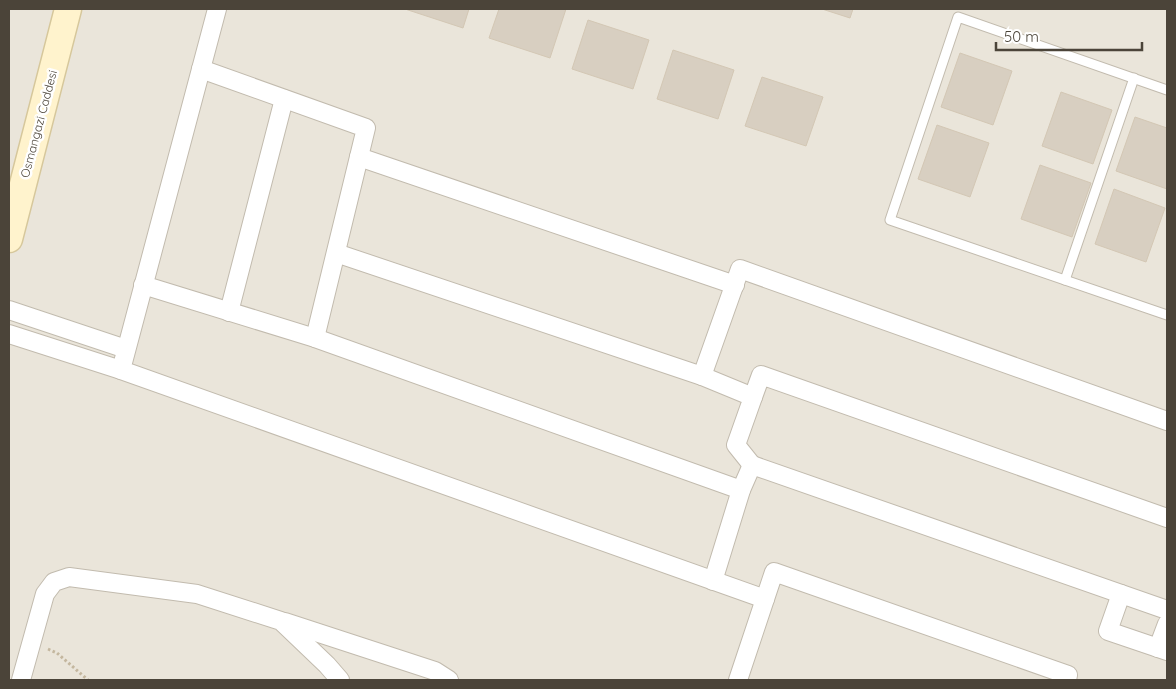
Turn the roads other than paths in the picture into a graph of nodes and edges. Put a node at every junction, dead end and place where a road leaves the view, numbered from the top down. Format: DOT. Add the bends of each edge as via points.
graph roads {
  1 [pos="68,9"];
  2 [pos="217,9"];
  3 [pos="201,69"];
  4 [pos="1134,78"];
  5 [pos="1167,90"];
  6 [pos="284,99"];
  7 [pos="359,157"];
  8 [pos="9,239"];
  9 [pos="336,253"];
  10 [pos="1065,280"];
  11 [pos="143,285"];
  12 [pos="735,285"];
  13 [pos="9,310"];
  14 [pos="229,312"];
  15 [pos="1167,316"];
  16 [pos="9,334"];
  17 [pos="315,338"];
  18 [pos="126,349"];
  19 [pos="121,370"];
  20 [pos="702,376"];
  21 [pos="753,397"];
  22 [pos="1167,421"];
  23 [pos="752,464"];
  24 [pos="741,490"];
  25 [pos="1167,518"];
  26 [pos="714,580"];
  27 [pos="1120,594"];
  28 [pos="765,599"];
  29 [pos="1167,610"];
  30 [pos="281,621"];
  31 [pos="1167,624"];
  32 [pos="1163,649"];
  33 [pos="21,680"];
  34 [pos="340,680"];
  35 [pos="449,680"];
  36 [pos="738,680"];
  37 [pos="1066,680"];
  1 -- 8 [label="street, Osmangazi Caddesi"];
  2 -- 3 [label="street"];
  3 -- 6 [label="street"];
  3 -- 11 [label="street"];
  4 -- 5 [label="lane"];
  4 -- 10 [label="lane"];
  4 -- 10 [label="lane" via="958,17 890,220"];
  6 -- 7 [label="street" via="366,128"];
  6 -- 14 [label="street"];
  7 -- 9 [label="street"];
  7 -- 12 [label="street"];
  9 -- 17 [label="street"];
  9 -- 20 [label="street"];
  10 -- 15 [label="lane"];
  11 -- 14 [label="street"];
  11 -- 18 [label="street"];
  12 -- 20 [label="street"];
  12 -- 22 [label="street" via="740,269"];
  13 -- 18 [label="street"];
  14 -- 17 [label="street"];
  16 -- 19 [label="street"];
  17 -- 24 [label="street"];
  18 -- 19 [label="street"];
  19 -- 26 [label="street"];
  20 -- 21 [label="street"];
  21 -- 23 [label="street" via="736,445"];
  21 -- 25 [label="street" via="761,375"];
  23 -- 24 [label="street"];
  23 -- 27 [label="street"];
  24 -- 26 [label="street"];
  26 -- 28 [label="street"];
  27 -- 29 [label="street"];
  27 -- 32 [label="street" via="1108,631"];
  28 -- 36 [label="street"];
  28 -- 37 [label="street" via="774,572 1068,675"];
  30 -- 33 [label="street" via="197,594 69,577 54,582 45,594"];
  30 -- 34 [label="street"];
  30 -- 35 [label="street" via="436,671"];
  31 -- 32 [label="street"];
}
